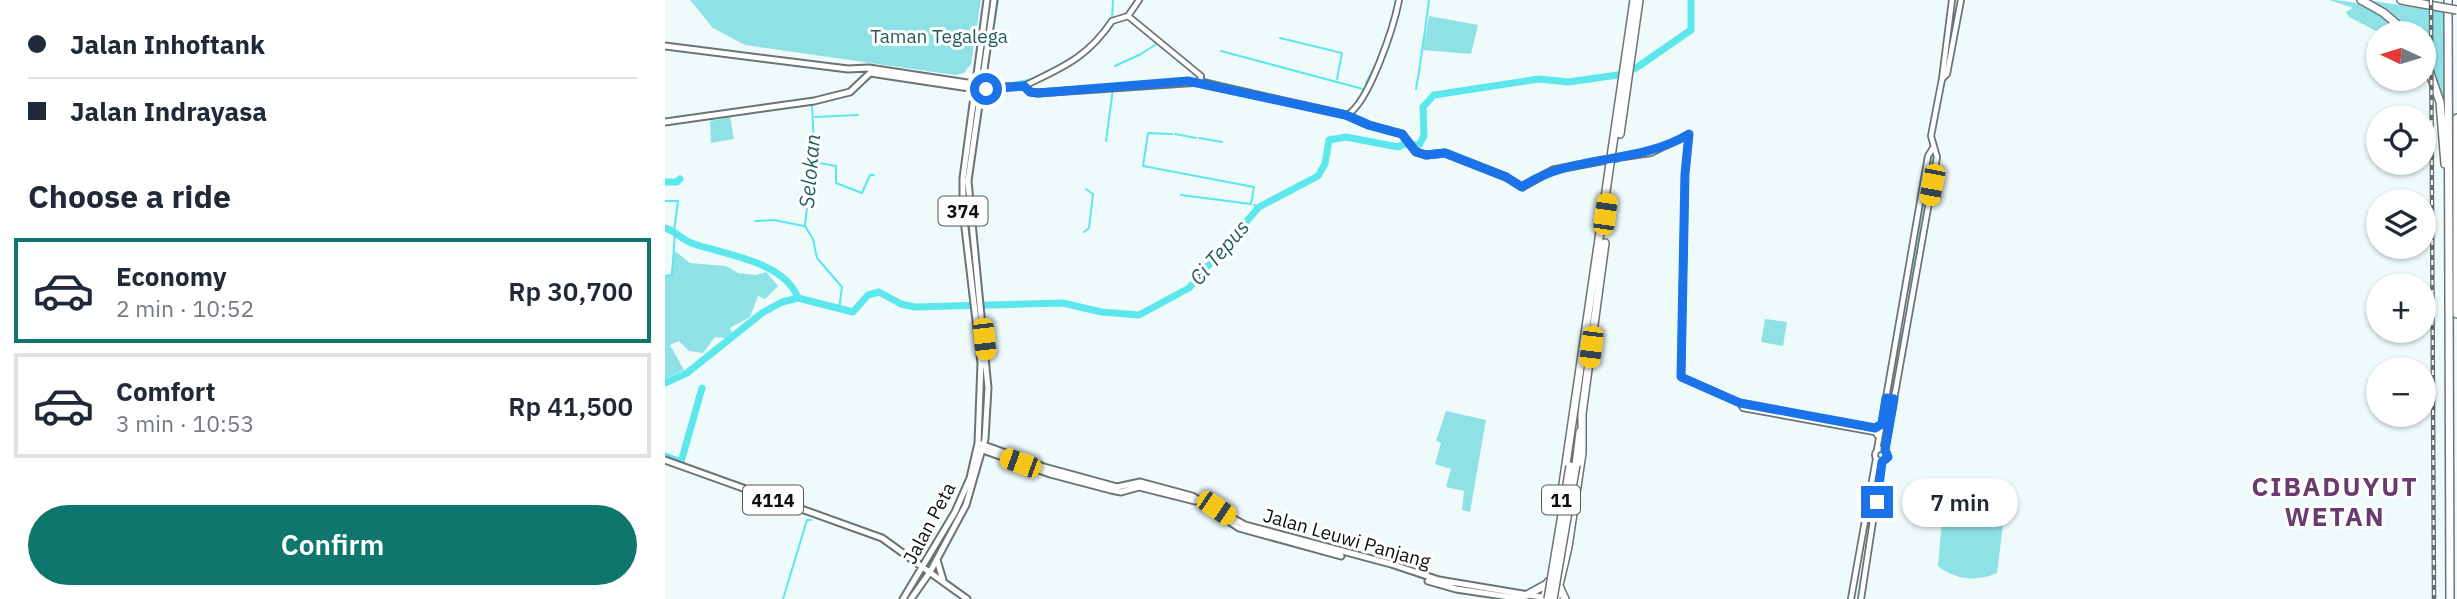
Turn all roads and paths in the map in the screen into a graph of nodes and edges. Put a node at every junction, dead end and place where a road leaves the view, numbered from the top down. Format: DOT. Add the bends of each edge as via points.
graph roads {
  1 [pos="1139,0"];
  2 [pos="1399,0"];
  3 [pos="1634,0"];
  4 [pos="1639,0"];
  5 [pos="1952,0"];
  6 [pos="1961,0"];
  7 [pos="2361,0"];
  8 [pos="2401,0"];
  9 [pos="2448,0"];
  10 [pos="990,2"];
  11 [pos="2457,10"];
  12 [pos="1128,16"];
  13 [pos="2393,21"];
  14 [pos="665,46"];
  15 [pos="1626,66"];
  16 [pos="848,69"];
  17 [pos="976,70"];
  18 [pos="875,71"];
  19 [pos="913,77"];
  20 [pos="1942,79"];
  21 [pos="861,81"];
  22 [pos="962,82"];
  23 [pos="1200,82"];
  24 [pos="1024,86"];
  25 [pos="979,87"];
  26 [pos="2435,91"];
  27 [pos="1346,115"];
  28 [pos="2457,118"];
  29 [pos="665,122"];
  30 [pos="1931,136"];
  31 [pos="1934,147"];
  32 [pos="1928,156"];
  33 [pos="1615,158"];
  34 [pos="2448,192"];
  35 [pos="2457,314"];
  36 [pos="1886,398"];
  37 [pos="1894,399"];
  38 [pos="1579,415"];
  39 [pos="1800,418"];
  40 [pos="1882,424"];
  41 [pos="1879,438"];
  42 [pos="980,447"];
  43 [pos="1877,450"];
  44 [pos="1885,450"];
  45 [pos="665,460"];
  46 [pos="1879,460"];
  47 [pos="1554,548"];
  48 [pos="1567,550"];
  49 [pos="931,554"];
  50 [pos="937,558"];
  51 [pos="914,561"];
  52 [pos="927,570"];
  53 [pos="920,581"];
  54 [pos="945,582"];
  55 [pos="1548,583"];
  56 [pos="1559,585"];
  57 [pos="1525,597"];
  58 [pos="902,599"];
  59 [pos="911,599"];
  60 [pos="967,599"];
  61 [pos="1550,599"];
  62 [pos="1565,599"];
  63 [pos="1851,599"];
  64 [pos="1861,599"];
  65 [pos="2450,599"];
  1 -- 12 [label="street"];
  2 -- 27 [label="street" via="1383,54 1360,102"];
  3 -- 15 [label="highway, 11"];
  4 -- 15 [label="highway, 11"];
  5 -- 20 [label="street"];
  6 -- 20 [label="street" via="1947,74"];
  7 -- 13 [label="highway"];
  8 -- 11 [label="highway, bridge"];
  9 -- 34 [label="highway"];
  10 -- 17 [label="main road, Jalan Peta / 374"];
  10 -- 25 [label="main road, Jalan Peta / 374"];
  12 -- 23 [label="street" via="1201,76"];
  12 -- 24 [label="street" via="1112,21 1100,40 1071,63"];
  14 -- 16 [label="main road"];
  15 -- 33 [label="highway, 11"];
  16 -- 18 [label="main road"];
  16 -- 21 [label="main road"];
  17 -- 22 [label="main road"];
  17 -- 25 [label="main road, Jalan Peta / 374"];
  18 -- 19 [label="main road"];
  18 -- 21 [label="main road"];
  19 -- 22 [label="main road"];
  19 -- 25 [label="main road"];
  20 -- 30 [label="street"];
  21 -- 29 [label="main road" via="850,92 814,101"];
  22 -- 25 [label="main road"];
  23 -- 24 [label="main road" via="1038,93"];
  23 -- 27 [label="main road"];
  24 -- 25 [label="main road"];
  25 -- 42 [label="main road, Jalan Peta / 374" via="962,195 977,307"];
  26 -- 34 [label="highway"];
  27 -- 33 [label="main road" via="1397,132 1422,154 1445,153 1522,187 1553,170"];
  28 -- 35 [label="highway"];
  30 -- 31 [label="street"];
  30 -- 32 [label="street"];
  31 -- 32 [label="street"];
  31 -- 37 [label="street" via="1937,157"];
  32 -- 36 [label="street"];
  33 -- 38 [label="highway, 11"];
  33 -- 39 [label="street" via="1651,153 1689,134 1681,377 1743,408"];
  34 -- 65 [label="highway"];
  36 -- 37 [label="street"];
  36 -- 40 [label="street"];
  37 -- 44 [label="street"];
  38 -- 47 [label="highway, 11"];
  38 -- 48 [label="highway, 11" via="1583,447"];
  38 -- 61 [label="highway, 11, bridge"];
  39 -- 40 [label="street" via="1875,428"];
  39 -- 41 [label="street" via="1875,432"];
  40 -- 41 [label="street"];
  41 -- 43 [label="street"];
  42 -- 49 [label="main road, Jalan Peta / 374" via="965,491"];
  42 -- 50 [label="main road, Jalan Peta / 374" via="971,493"];
  42 -- 57 [label="main road, Jalan Leuwi Panjang" via="1121,492 1139,487 1192,500 1235,524 1446,582"];
  43 -- 44 [label="street"];
  43 -- 46 [label="street"];
  44 -- 46 [label="street" via="1888,457"];
  45 -- 51 [label="main road, 4114" via="882,538"];
  46 -- 63 [label="street"];
  46 -- 64 [label="street"];
  47 -- 48 [label="highway" via="1560,554"];
  47 -- 55 [label="highway, 11"];
  48 -- 56 [label="highway, 11"];
  49 -- 51 [label="main road"];
  49 -- 52 [label="main road, Jalan Peta / 374"];
  50 -- 52 [label="main road, Jalan Peta / 374"];
  50 -- 54 [label="main road" via="937,570"];
  51 -- 52 [label="main road, 4114"];
  51 -- 53 [label="main road"];
  52 -- 53 [label="main road, Jalan Peta / 374"];
  52 -- 54 [label="main road"];
  53 -- 54 [label="main road"];
  53 -- 58 [label="main road, Jalan Peta / 374"];
  53 -- 59 [label="main road, Jalan Peta / 374"];
  54 -- 60 [label="main road"];
  55 -- 57 [label="highway"];
  55 -- 61 [label="highway, 11"];
  56 -- 61 [label="highway, 11"];
  56 -- 62 [label="highway"];
  57 -- 61 [label="main road, Jalan Leuwi Panjang"];
}
